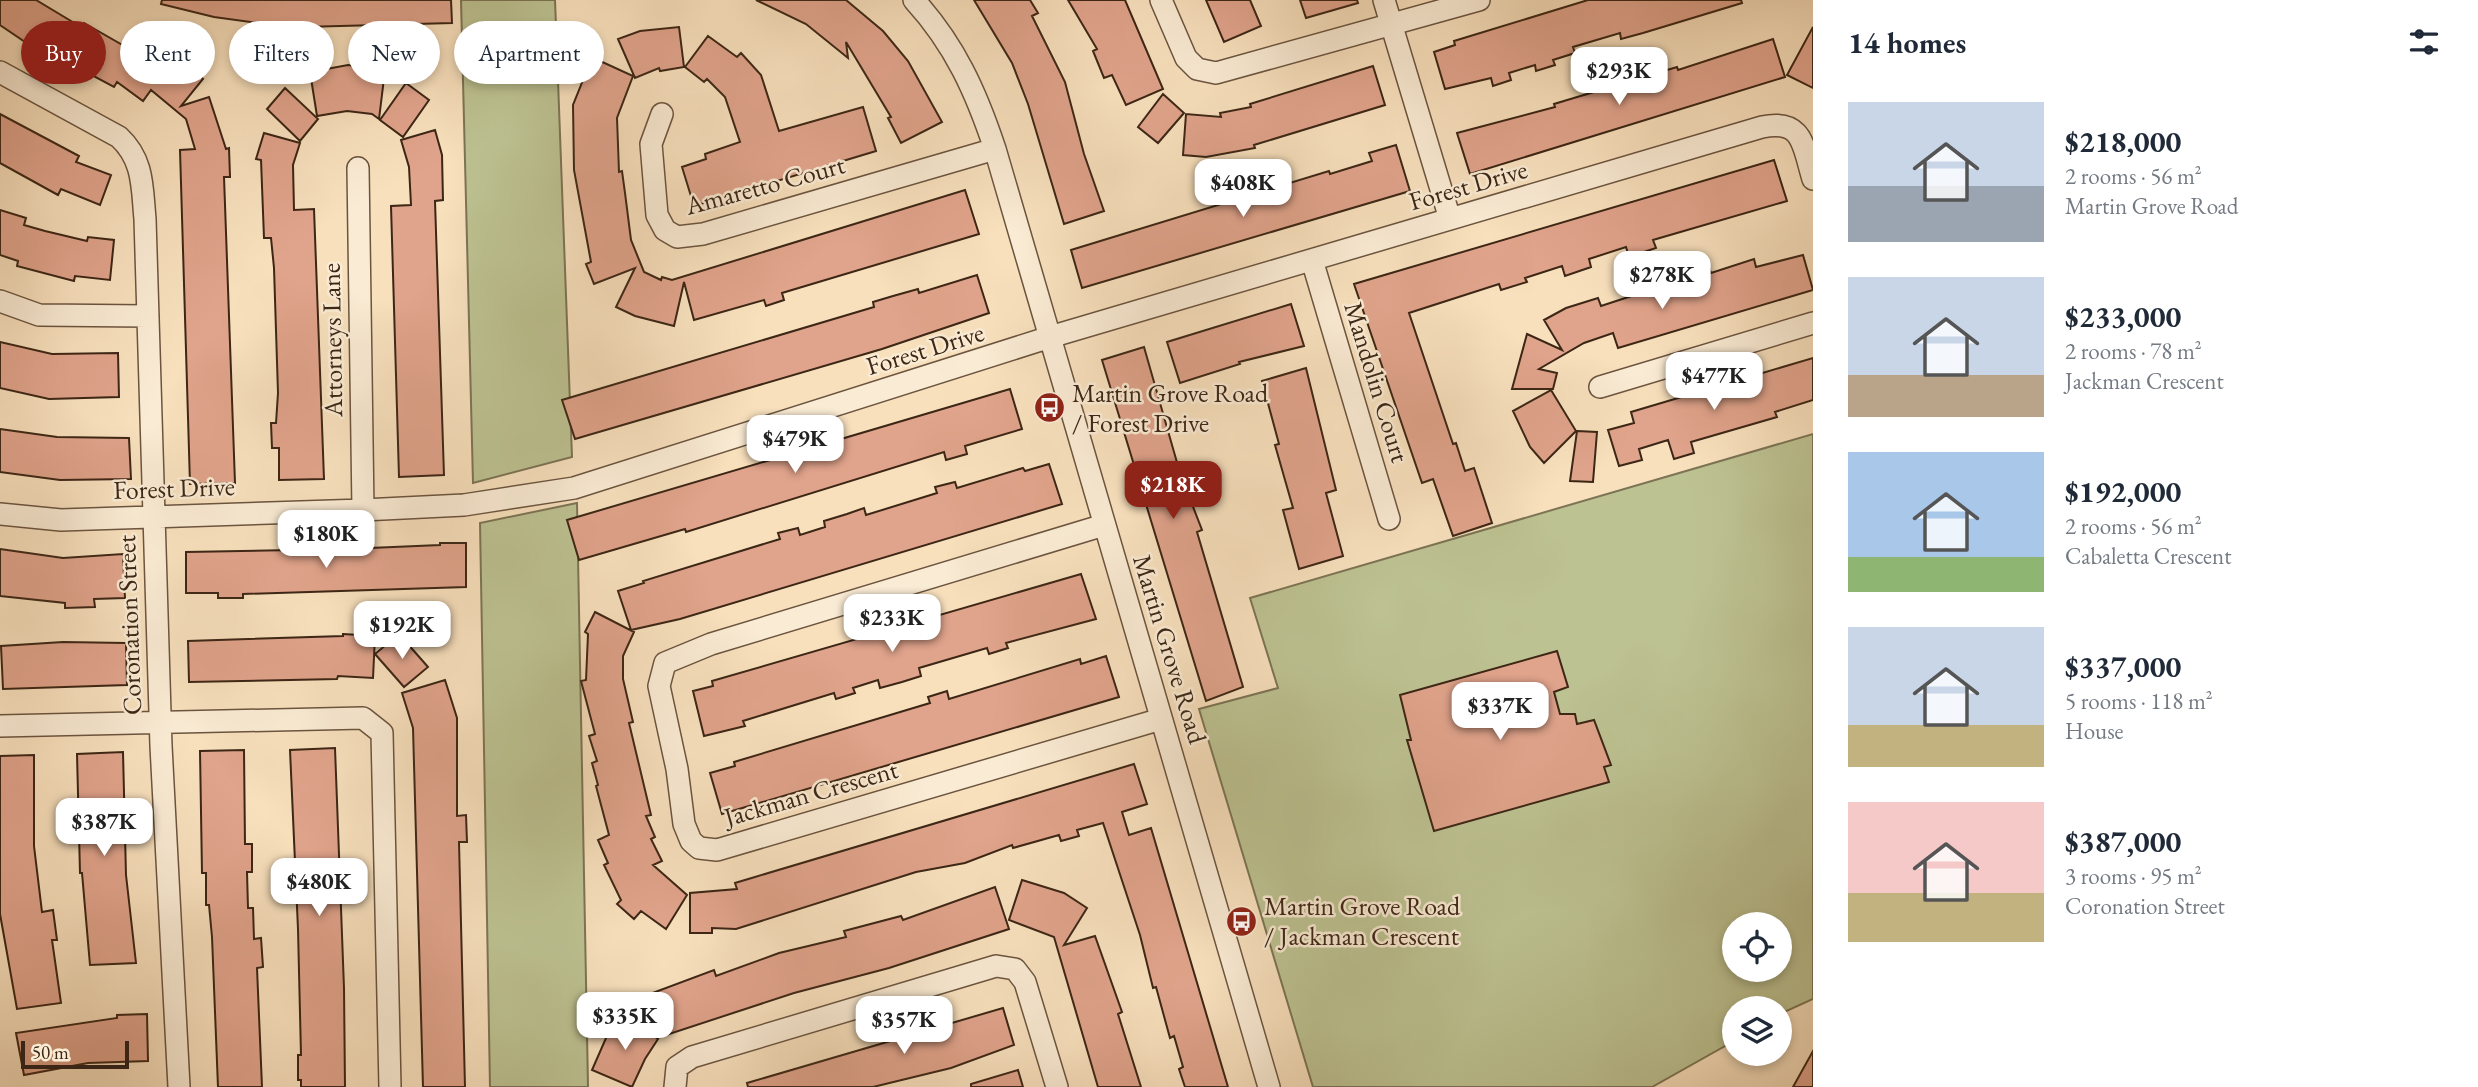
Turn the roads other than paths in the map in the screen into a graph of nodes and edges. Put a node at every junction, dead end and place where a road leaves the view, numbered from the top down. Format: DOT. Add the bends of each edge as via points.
graph roads {
  1 [pos="914,0"];
  2 [pos="1161,0"];
  3 [pos="1384,0"];
  4 [pos="1479,0"];
  5 [pos="1392,26"];
  6 [pos="0,72"];
  7 [pos="662,114"];
  8 [pos="995,149"];
  9 [pos="358,168"];
  10 [pos="1813,179"];
  11 [pos="1450,219"];
  12 [pos="1312,260"];
  13 [pos="0,301"];
  14 [pos="148,316"];
  15 [pos="1813,323"];
  16 [pos="1050,337"];
  17 [pos="1600,387"];
  18 [pos="363,510"];
  19 [pos="0,514"];
  20 [pos="154,517"];
  21 [pos="1389,519"];
  22 [pos="1104,526"];
  23 [pos="1161,719"];
  24 [pos="160,721"];
  25 [pos="0,726"];
  26 [pos="179,1087"];
  27 [pos="390,1087"];
  28 [pos="675,1087"];
  29 [pos="1058,1087"];
  30 [pos="1269,1087"];
  1 -- 8 [label="street, Martin Grove Road" via="959,58"];
  2 -- 5 [label="street" via="1186,58 1197,69 1216,73"];
  3 -- 5 [label="street"];
  4 -- 5 [label="street"];
  5 -- 11 [label="street"];
  6 -- 14 [label="street, Coronation Street" via="99,124 131,148 140,169"];
  7 -- 8 [label="street, Amaretto Court" via="651,144 657,215 665,230 677,237 703,234"];
  8 -- 16 [label="street, Martin Grove Road"];
  9 -- 18 [label="street, Attorneys Lane"];
  10 -- 11 [label="street, Forest Drive" via="1795,129 1776,124"];
  11 -- 12 [label="street, Forest Drive"];
  12 -- 16 [label="street, Forest Drive"];
  12 -- 21 [label="street, Mandolin Court"];
  13 -- 14 [label="street" via="40,315"];
  14 -- 20 [label="street, Coronation Street"];
  15 -- 17 [label="street"];
  16 -- 18 [label="street, Forest Drive" via="574,488 464,505"];
  16 -- 22 [label="street, Martin Grove Road"];
  18 -- 20 [label="street, Forest Drive"];
  19 -- 20 [label="street, Forest Drive" via="43,520"];
  20 -- 24 [label="street, Coronation Street"];
  22 -- 23 [label="street, Martin Grove Road"];
  22 -- 23 [label="street, Jackman Crescent" via="711,644 665,663 659,687 684,824 699,848 717,850"];
  23 -- 30 [label="street, Martin Grove Road"];
  24 -- 25 [label="street"];
  24 -- 26 [label="street, Coronation Street"];
  24 -- 27 [label="street" via="363,718 382,733"];
  28 -- 29 [label="street" via="677,1067 692,1057 996,966 1015,970 1025,982"];
}
